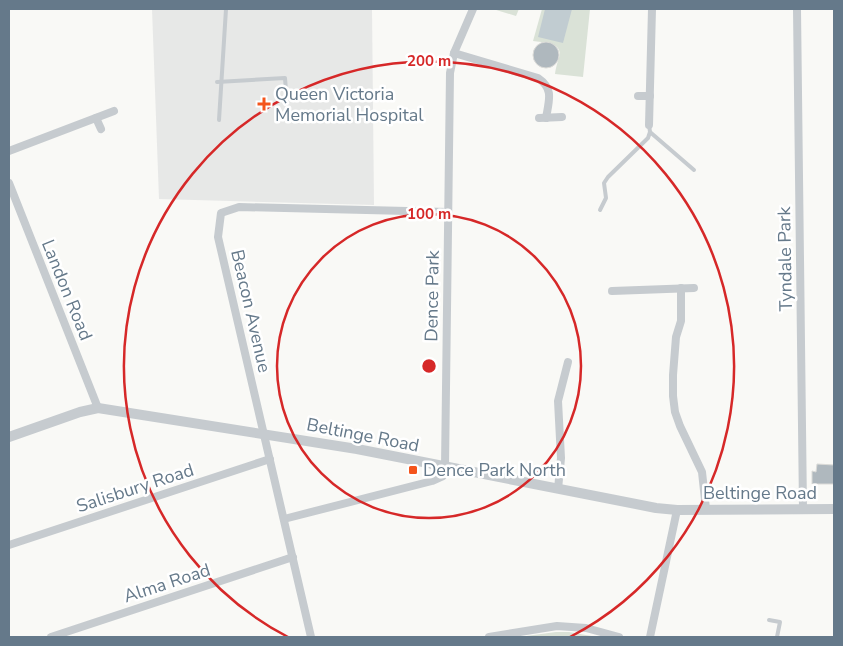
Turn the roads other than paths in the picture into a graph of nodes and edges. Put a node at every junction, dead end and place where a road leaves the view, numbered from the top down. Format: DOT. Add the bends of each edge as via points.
graph roads {
  1 [pos="226,9"];
  2 [pos="473,9"];
  3 [pos="652,9"];
  4 [pos="797,9"];
  5 [pos="454,53"];
  6 [pos="219,81"];
  7 [pos="286,91"];
  8 [pos="638,96"];
  9 [pos="650,96"];
  10 [pos="114,111"];
  11 [pos="562,117"];
  12 [pos="96,118"];
  13 [pos="219,120"];
  14 [pos="650,128"];
  15 [pos="101,130"];
  16 [pos="9,151"];
  17 [pos="694,170"];
  18 [pos="9,183"];
  19 [pos="600,210"];
  20 [pos="448,212"];
  21 [pos="681,288"];
  22 [pos="694,288"];
  23 [pos="612,291"];
  24 [pos="568,362"];
  25 [pos="98,408"];
  26 [pos="264,434"];
  27 [pos="9,437"];
  28 [pos="270,459"];
  29 [pos="445,467"];
  30 [pos="558,490"];
  31 [pos="706,509"];
  32 [pos="677,510"];
  33 [pos="803,510"];
  34 [pos="834,510"];
  35 [pos="284,519"];
  36 [pos="9,545"];
  37 [pos="293,557"];
  38 [pos="769,620"];
  39 [pos="51,637"];
  40 [pos="311,637"];
  41 [pos="489,637"];
  42 [pos="619,637"];
  43 [pos="650,637"];
  44 [pos="777,637"];
  1 -- 6 [label="lane"];
  2 -- 5 [label="street, Dence Park"];
  3 -- 9 [label="street"];
  4 -- 33 [label="street, Tyndale Park"];
  5 -- 11 [label="street" via="538,78 548,88 543,118"];
  5 -- 20 [label="street, Dence Park" via="450,73"];
  6 -- 7 [label="lane" via="285,78"];
  6 -- 13 [label="lane"];
  8 -- 9 [label="street"];
  9 -- 14 [label="street"];
  10 -- 12 [label="street"];
  12 -- 15 [label="street"];
  12 -- 16 [label="street"];
  14 -- 17 [label="lane"];
  14 -- 19 [label="lane" via="648,138 604,183 606,198"];
  18 -- 25 [label="street, Landon Road"];
  20 -- 26 [label="street, Beacon Avenue" via="239,207 221,213 218,237"];
  20 -- 29 [label="street, Dence Park"];
  21 -- 22 [label="street"];
  21 -- 23 [label="street"];
  21 -- 31 [label="street" via="681,321 672,337 675,412 702,472"];
  24 -- 30 [label="street" via="558,401 561,458"];
  25 -- 26 [label="street, Beltinge Road"];
  25 -- 27 [label="street, Beltinge Road"];
  26 -- 28 [label="street, Beacon Avenue"];
  26 -- 29 [label="street, Beltinge Road"];
  28 -- 35 [label="street, Beacon Avenue"];
  28 -- 36 [label="street, Salisbury Road"];
  29 -- 30 [label="street, Beltinge Road"];
  29 -- 35 [label="street" via="443,476 432,481"];
  30 -- 32 [label="street, Beltinge Road"];
  31 -- 32 [label="street, Beltinge Road"];
  31 -- 33 [label="street, Beltinge Road"];
  32 -- 43 [label="street"];
  33 -- 34 [label="street, Beltinge Road"];
  35 -- 37 [label="street, Beacon Avenue"];
  37 -- 39 [label="street, Alma Road"];
  37 -- 40 [label="street, Beacon Avenue"];
  38 -- 44 [label="lane" via="780,622"];
  41 -- 42 [label="street" via="557,626 586,628"];
}
